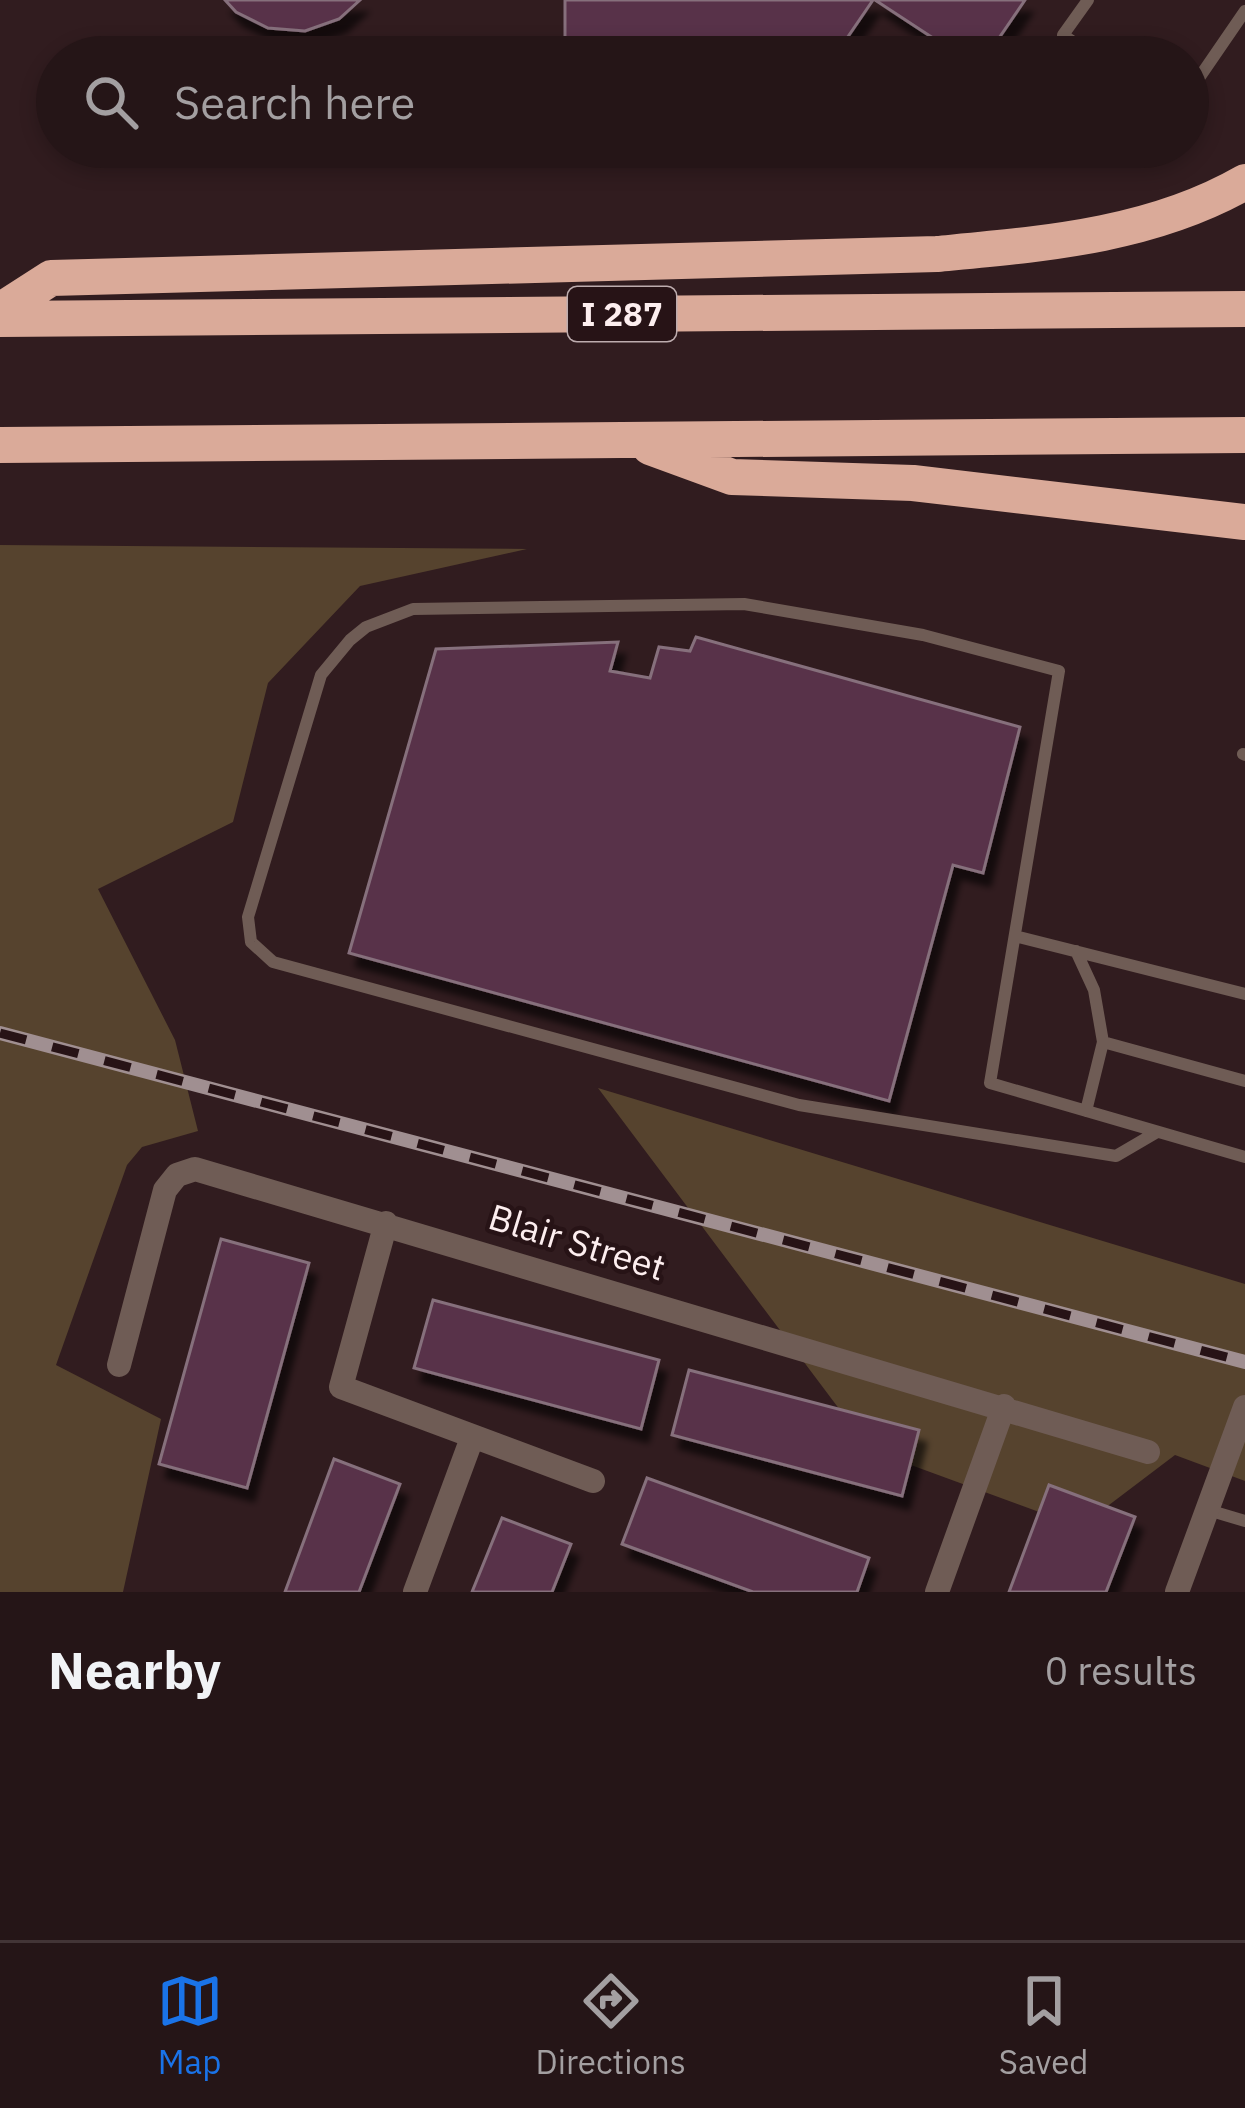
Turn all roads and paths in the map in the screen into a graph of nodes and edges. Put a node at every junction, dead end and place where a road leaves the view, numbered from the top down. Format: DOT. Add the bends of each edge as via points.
graph roads {
  1 [pos="1088,0"];
  2 [pos="1245,10"];
  3 [pos="1064,36"];
  4 [pos="1209,63"];
  5 [pos="1245,182"];
  6 [pos="1245,309"];
  7 [pos="0,315"];
  8 [pos="1245,435"];
  9 [pos="627,438"];
  10 [pos="0,446"];
  11 [pos="1245,522"];
  12 [pos="1015,936"];
  13 [pos="1076,951"];
  14 [pos="1245,994"];
  15 [pos="1103,1042"];
  16 [pos="1245,1081"];
  17 [pos="1086,1111"];
  18 [pos="1157,1132"];
  19 [pos="1245,1157"];
  20 [pos="386,1223"];
  21 [pos="119,1365"];
  22 [pos="1004,1406"];
  23 [pos="1245,1407"];
  24 [pos="472,1438"];
  25 [pos="1148,1452"];
  26 [pos="592,1481"];
  27 [pos="1208,1510"];
  28 [pos="1245,1521"];
  29 [pos="415,1592"];
  30 [pos="937,1592"];
  31 [pos="1178,1592"];
  1 -- 3 [label="lane"];
  2 -- 4 [label="lane"];
  5 -- 7 [label="highway" via="1170,216 1045,244 937,254 50,278"];
  6 -- 7 [label="highway, I 287"];
  8 -- 9 [label="highway"];
  9 -- 10 [label="highway"];
  9 -- 11 [label="highway" via="732,477 913,483"];
  12 -- 13 [label="lane"];
  12 -- 17 [label="lane" via="990,1083"];
  12 -- 18 [label="lane" via="1059,671 923,635 744,604 413,609 366,627 321,675 247,929 273,962 799,1105 1116,1156"];
  13 -- 14 [label="lane"];
  13 -- 15 [label="lane" via="1094,990"];
  15 -- 16 [label="lane"];
  15 -- 17 [label="lane"];
  17 -- 18 [label="lane"];
  18 -- 19 [label="lane"];
  20 -- 21 [label="street, Blair Street" via="195,1168 177,1175 165,1190"];
  20 -- 22 [label="street, Blair Street"];
  20 -- 24 [label="street" via="341,1388"];
  22 -- 25 [label="street, Blair Street"];
  22 -- 30 [label="street"];
  23 -- 27 [label="street"];
  24 -- 26 [label="street"];
  24 -- 29 [label="street"];
  27 -- 28 [label="lane"];
  27 -- 31 [label="street"];
}
